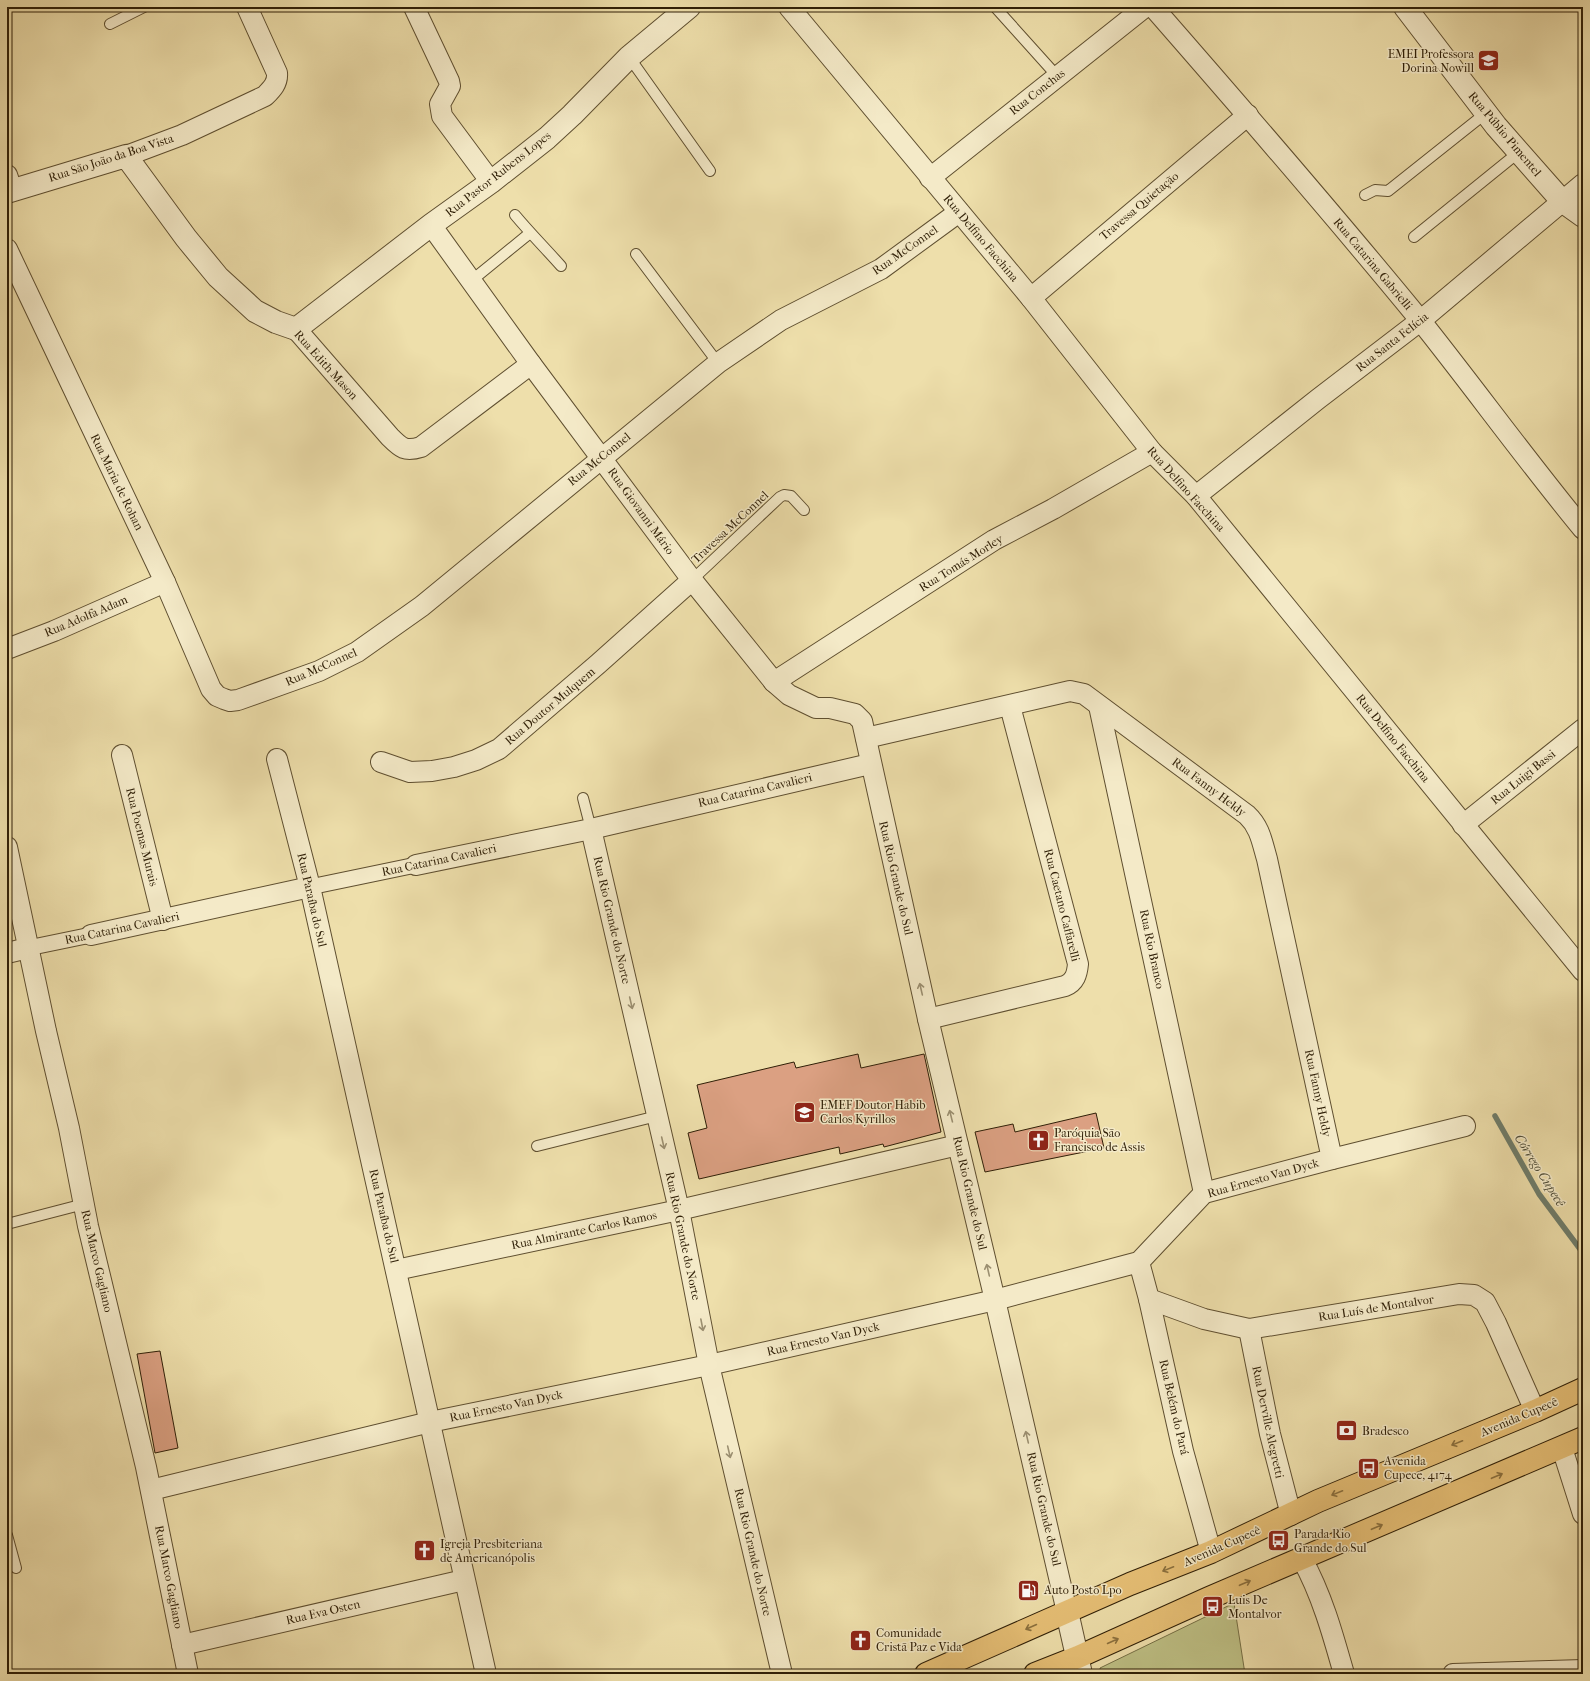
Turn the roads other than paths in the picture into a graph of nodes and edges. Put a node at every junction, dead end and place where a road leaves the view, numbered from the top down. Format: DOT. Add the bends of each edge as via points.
graph roads {
  1 [pos="144,7"];
  2 [pos="247,7"];
  3 [pos="414,7"];
  4 [pos="689,7"];
  5 [pos="789,7"];
  6 [pos="995,7"];
  7 [pos="1145,7"];
  8 [pos="1152,7"];
  9 [pos="1405,7"];
  10 [pos="110,24"];
  11 [pos="629,57"];
  12 [pos="1057,76"];
  13 [pos="1486,113"];
  14 [pos="1248,114"];
  15 [pos="1519,152"];
  16 [pos="126,156"];
  17 [pos="710,170"];
  18 [pos="930,178"];
  19 [pos="491,182"];
  20 [pos="1583,184"];
  21 [pos="9,186"];
  22 [pos="1364,195"];
  23 [pos="1562,201"];
  24 [pos="959,212"];
  25 [pos="515,215"];
  26 [pos="1583,216"];
  27 [pos="431,225"];
  28 [pos="530,233"];
  29 [pos="1414,237"];
  30 [pos="7,249"];
  31 [pos="636,254"];
  32 [pos="561,266"];
  33 [pos="472,281"];
  34 [pos="1031,298"];
  35 [pos="1420,321"];
  36 [pos="296,329"];
  37 [pos="718,362"];
  38 [pos="532,364"];
  39 [pos="1152,452"];
  40 [pos="602,457"];
  41 [pos="1196,496"];
  42 [pos="804,510"];
  43 [pos="1583,529"];
  44 [pos="692,580"];
  45 [pos="165,582"];
  46 [pos="7,649"];
  47 [pos="774,682"];
  48 [pos="238,700"];
  49 [pos="1010,706"];
  50 [pos="1098,706"];
  51 [pos="855,714"];
  52 [pos="1583,729"];
  53 [pos="866,738"];
  54 [pos="122,755"];
  55 [pos="277,759"];
  56 [pos="381,762"];
  57 [pos="870,764"];
  58 [pos="583,798"];
  59 [pos="1463,825"];
  60 [pos="591,829"];
  61 [pos="7,847"];
  62 [pos="416,865"];
  63 [pos="310,887"];
  64 [pos="162,920"];
  65 [pos="91,935"];
  66 [pos="28,948"];
  67 [pos="7,953"];
  68 [pos="1583,971"];
  69 [pos="928,1019"];
  70 [pos="657,1116"];
  71 [pos="1465,1126"];
  72 [pos="958,1145"];
  73 [pos="537,1146"];
  74 [pos="1332,1159"];
  75 [pos="1204,1193"];
  76 [pos="84,1204"];
  77 [pos="679,1210"];
  78 [pos="7,1224"];
  79 [pos="1139,1262"];
  80 [pos="396,1270"];
  81 [pos="1149,1298"];
  82 [pos="995,1300"];
  83 [pos="1249,1329"];
  84 [pos="709,1364"];
  85 [pos="1583,1389"];
  86 [pos="1534,1411"];
  87 [pos="430,1422"];
  88 [pos="1583,1438"];
  89 [pos="1562,1448"];
  90 [pos="151,1490"];
  91 [pos="1583,1514"];
  92 [pos="1291,1515"];
  93 [pos="7,1535"];
  94 [pos="1211,1552"];
  95 [pos="1302,1559"];
  96 [pos="16,1568"];
  97 [pos="464,1580"];
  98 [pos="1067,1612"];
  99 [pos="182,1645"];
  100 [pos="1079,1666"];
  101 [pos="1583,1670"];
  102 [pos="188,1674"];
  103 [pos="486,1674"];
  104 [pos="782,1674"];
  105 [pos="926,1674"];
  106 [pos="1035,1674"];
  107 [pos="1344,1674"];
  108 [pos="1452,1674"];
  1 -- 10 [label="lane"];
  2 -- 16 [label="street, Rua São João da Boa Vista" via="274,65 278,79 275,85 265,96 182,135"];
  3 -- 19 [label="street" via="449,81 450,86 440,104 442,116"];
  4 -- 11 [label="street, Rua Pastor Rubens Lopes"];
  5 -- 18 [label="street, Rua Delfino Facchina"];
  6 -- 12 [label="lane"];
  7 -- 12 [label="street, Rua Conchas"];
  8 -- 14 [label="street, Rua Catarina Gabrielli"];
  9 -- 13 [label="street, Rua Públio Pimentel"];
  11 -- 17 [label="lane"];
  11 -- 19 [label="street, Rua Pastor Rubens Lopes" via="572,116"];
  12 -- 18 [label="street, Rua Conchas"];
  13 -- 15 [label="street, Rua Públio Pimentel"];
  13 -- 22 [label="lane" via="1388,191 1375,190"];
  14 -- 34 [label="street, Travessa Quietação"];
  14 -- 35 [label="street, Rua Catarina Gabrielli"];
  15 -- 23 [label="street, Rua Públio Pimentel"];
  15 -- 29 [label="lane"];
  16 -- 21 [label="street, Rua São João da Boa Vista"];
  16 -- 36 [label="street, Rua Edith Mason" via="218,277 255,311"];
  18 -- 24 [label="street, Rua Delfino Facchina"];
  19 -- 27 [label="street, Rua Pastor Rubens Lopes"];
  20 -- 23 [label="street, Rua Santa Felícia"];
  23 -- 26 [label="street, Rua Públio Pimentel"];
  23 -- 35 [label="street, Rua Santa Felícia"];
  24 -- 34 [label="street, Rua Delfino Facchina"];
  24 -- 37 [label="street, Rua McConnel" via="881,269 781,320"];
  25 -- 28 [label="lane"];
  27 -- 33 [label="street, Rua Giovanni Mário"];
  27 -- 36 [label="street, Rua Pastor Rubens Lopes"];
  28 -- 32 [label="lane"];
  28 -- 33 [label="lane"];
  30 -- 45 [label="street, Rua Maria de Rohan"];
  31 -- 37 [label="lane"];
  33 -- 38 [label="street, Rua Giovanni Mário"];
  34 -- 39 [label="street, Rua Delfino Facchina"];
  35 -- 41 [label="street, Rua Santa Felícia"];
  35 -- 43 [label="street, Rua Catarina Gabrielli"];
  36 -- 38 [label="street, Rua Edith Mason" via="390,437 401,447 410,450 421,447"];
  37 -- 40 [label="street, Rua McConnel"];
  38 -- 40 [label="street, Rua Giovanni Mário"];
  39 -- 41 [label="street, Rua Delfino Facchina"];
  39 -- 47 [label="street, Rua Tomás Morley" via="994,540"];
  40 -- 44 [label="street, Rua Giovanni Mário"];
  40 -- 48 [label="street, Rua McConnel" via="422,606 357,652 319,671"];
  41 -- 59 [label="street, Rua Delfino Facchina"];
  42 -- 44 [label="lane, Travessa McConnel" via="791,496 780,497"];
  44 -- 47 [label="street, Rua Giovanni Mário"];
  44 -- 56 [label="street, Rua Doutor Mulquem" via="499,748 476,760 432,771 410,772"];
  45 -- 46 [label="street, Rua Adolfa Adam"];
  45 -- 48 [label="street, Rua Maria de Rohan" via="211,689 224,699"];
  47 -- 51 [label="street, Rua Giovanni Mário" via="789,695 816,708 830,708"];
  49 -- 50 [label="street, Rua Fanny Heldy" via="1070,691 1084,694"];
  49 -- 53 [label="street, Rua Fanny Heldy"];
  49 -- 69 [label="street, Rua Caetano Caffarelli" via="1078,964 1077,972 1071,984 1065,986"];
  50 -- 74 [label="street, Rua Fanny Heldy" via="1255,822 1267,859"];
  50 -- 75 [label="street, Rua Rio Branco"];
  51 -- 53 [label="street, Rua Rio Grande do Sul" via="862,721"];
  52 -- 59 [label="street, Rua Luigi Bassi"];
  53 -- 57 [label="street, Rua Rio Grande do Sul"];
  54 -- 64 [label="street, Rua Poemas Murais"];
  55 -- 63 [label="street, Rua Paraíba do Sul"];
  57 -- 60 [label="street, Rua Catarina Cavalieri"];
  69 -- 57 [label="street, Rua Rio Grande do Sul, one-way"];
  58 -- 60 [label="lane, Rua Rio Grande do Norte"];
  59 -- 68 [label="street, Rua Delfino Facchina"];
  60 -- 62 [label="street, Rua Catarina Cavalieri"];
  60 -- 70 [label="street, Rua Rio Grande do Norte, one-way"];
  61 -- 66 [label="street, Rua Marco Gagliano"];
  62 -- 63 [label="street, Rua Catarina Cavalieri"];
  63 -- 64 [label="street, Rua Catarina Cavalieri"];
  63 -- 80 [label="street, Rua Paraíba do Sul"];
  64 -- 65 [label="street, Rua Catarina Cavalieri"];
  65 -- 66 [label="street, Rua Catarina Cavalieri"];
  66 -- 67 [label="street, Rua Catarina Cavalieri"];
  66 -- 76 [label="street, Rua Marco Gagliano"];
  72 -- 69 [label="street, Rua Rio Grande do Sul, one-way"];
  70 -- 73 [label="lane"];
  70 -- 77 [label="street, Rua Rio Grande do Norte, one-way"];
  71 -- 74 [label="street, Rua Ernesto Van Dyck"];
  72 -- 77 [label="street, Rua Almirante Carlos Ramos"];
  82 -- 72 [label="street, Rua Rio Grande do Sul, one-way"];
  74 -- 75 [label="street, Rua Ernesto Van Dyck"];
  75 -- 79 [label="street, Rua Ernesto Van Dyck"];
  76 -- 78 [label="lane"];
  76 -- 90 [label="street, Rua Marco Gagliano"];
  77 -- 80 [label="street, Rua Almirante Carlos Ramos"];
  77 -- 84 [label="street, Rua Rio Grande do Norte, one-way"];
  79 -- 81 [label="street, Rua Belém do Pará"];
  79 -- 82 [label="street, Rua Ernesto Van Dyck"];
  80 -- 87 [label="street, Rua Paraíba do Sul"];
  81 -- 83 [label="street, Rua Luís de Montalvor" via="1204,1319"];
  81 -- 94 [label="street, Rua Belém do Pará" via="1183,1451"];
  82 -- 84 [label="street, Rua Ernesto Van Dyck"];
  98 -- 82 [label="street, Rua Rio Grande do Sul, one-way"];
  83 -- 86 [label="street, Rua Luís de Montalvor" via="1459,1294 1474,1295 1485,1302 1496,1323"];
  83 -- 92 [label="street, Rua Derville Alegretti" via="1270,1434"];
  84 -- 87 [label="street, Rua Ernesto Van Dyck"];
  84 -- 104 [label="street, Rua Rio Grande do Norte, one-way"];
  85 -- 86 [label="main road, Avenida Cupecê"];
  86 -- 92 [label="main road, Avenida Cupecê, one-way" via="1318,1501"];
  87 -- 90 [label="street, Rua Ernesto Van Dyck"];
  87 -- 97 [label="street, Rua Paraíba do Sul"];
  88 -- 89 [label="main road"];
  89 -- 91 [label="street"];
  95 -- 89 [label="main road, one-way"];
  90 -- 99 [label="street, Rua Marco Gagliano"];
  92 -- 94 [label="main road, Avenida Cupecê"];
  93 -- 96 [label="lane"];
  94 -- 98 [label="main road, Avenida Cupecê, one-way"];
  100 -- 95 [label="main road, one-way" via="1209,1598"];
  95 -- 107 [label="street" via="1312,1576 1330,1623"];
  97 -- 99 [label="street, Rua Eva Osten"];
  97 -- 103 [label="street, Rua Paraíba do Sul"];
  98 -- 100 [label="street, Rua Rio Grande do Sul"];
  98 -- 105 [label="main road, Avenida Cupecê, one-way"];
  99 -- 102 [label="street, Rua Marco Gagliano"];
  100 -- 106 [label="main road"];
  101 -- 108 [label="street"];
}
